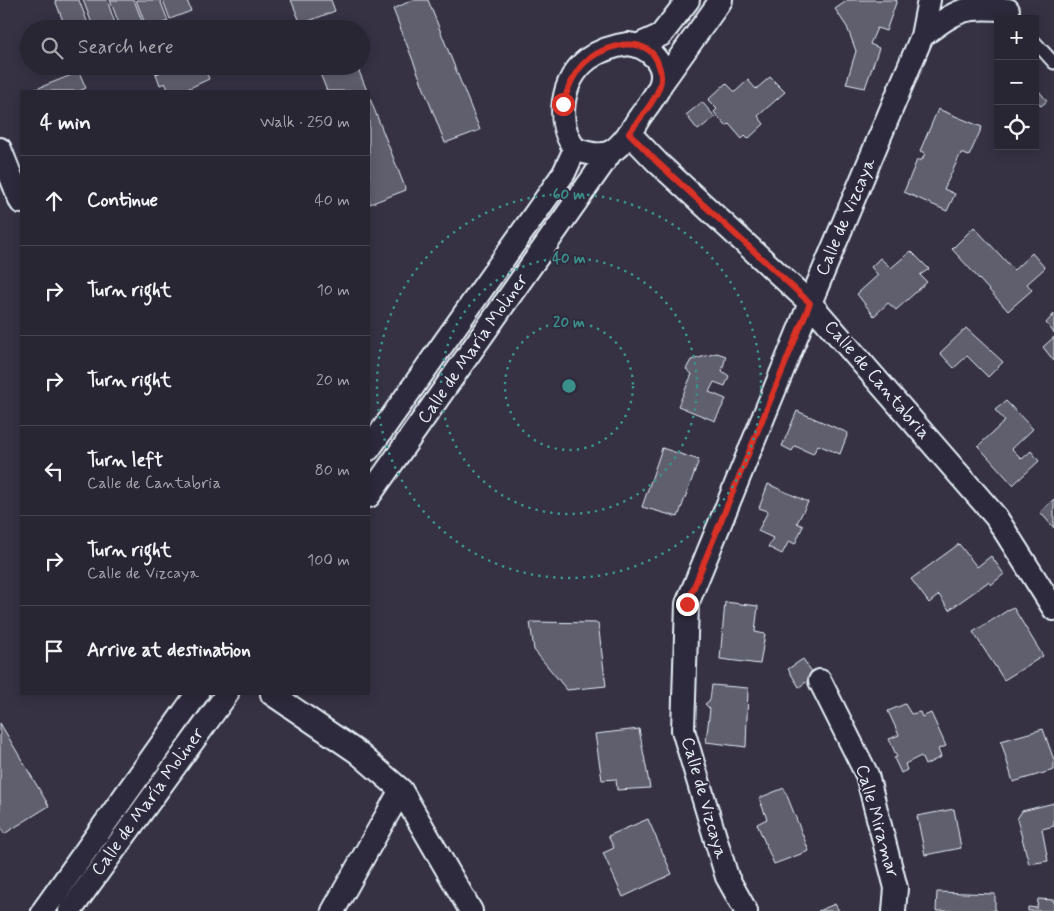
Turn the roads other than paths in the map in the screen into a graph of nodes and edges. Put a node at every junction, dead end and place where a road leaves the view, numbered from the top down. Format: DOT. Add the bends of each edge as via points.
graph roads {
  1 [pos="688,0"];
  2 [pos="721,0"];
  3 [pos="929,0"];
  4 [pos="1008,10"];
  5 [pos="922,36"];
  6 [pos="639,45"];
  7 [pos="1039,46"];
  8 [pos="1054,63"];
  9 [pos="661,84"];
  10 [pos="629,133"];
  11 [pos="575,149"];
  12 [pos="0,150"];
  13 [pos="611,152"];
  14 [pos="6,184"];
  15 [pos="20,201"];
  16 [pos="810,303"];
  17 [pos="370,448"];
  18 [pos="370,495"];
  19 [pos="1054,609"];
  20 [pos="820,680"];
  21 [pos="196,695"];
  22 [pos="226,695"];
  23 [pos="273,695"];
  24 [pos="401,790"];
  25 [pos="43,911"];
  26 [pos="70,911"];
  27 [pos="333,911"];
  28 [pos="471,911"];
  29 [pos="746,911"];
  30 [pos="894,911"];
  1 -- 6 [label="street" via="661,35"];
  2 -- 9 [label="street"];
  3 -- 5 [label="street, Calle de Vizcaya"];
  4 -- 5 [label="street" via="980,7 954,13"];
  5 -- 16 [label="street, Calle de Vizcaya"];
  6 -- 9 [label="street" via="657,59"];
  6 -- 11 [label="street" via="609,47 588,59 571,79 563,104 563,121"];
  7 -- 8 [label="lane"];
  9 -- 10 [label="street"];
  10 -- 13 [label="street"];
  10 -- 16 [label="street, Calle de Cantabria"];
  11 -- 13 [label="street" via="597,155"];
  11 -- 17 [label="street, Calle de María Moliner" via="564,173"];
  12 -- 14 [label="street"];
  13 -- 18 [label="street, Calle de María Moliner"];
  14 -- 15 [label="street"];
  16 -- 19 [label="street, Calle de Cantabria" via="996,517"];
  16 -- 29 [label="street, Calle de Vizcaya" via="687,604 683,730 727,877"];
  20 -- 30 [label="street, Calle Miramar" via="867,775 896,888"];
  21 -- 25 [label="street, Calle de María Moliner"];
  22 -- 26 [label="street, Calle de María Moliner"];
  23 -- 24 [label="street" via="357,752"];
  24 -- 27 [label="street"];
  24 -- 28 [label="street"];
}
